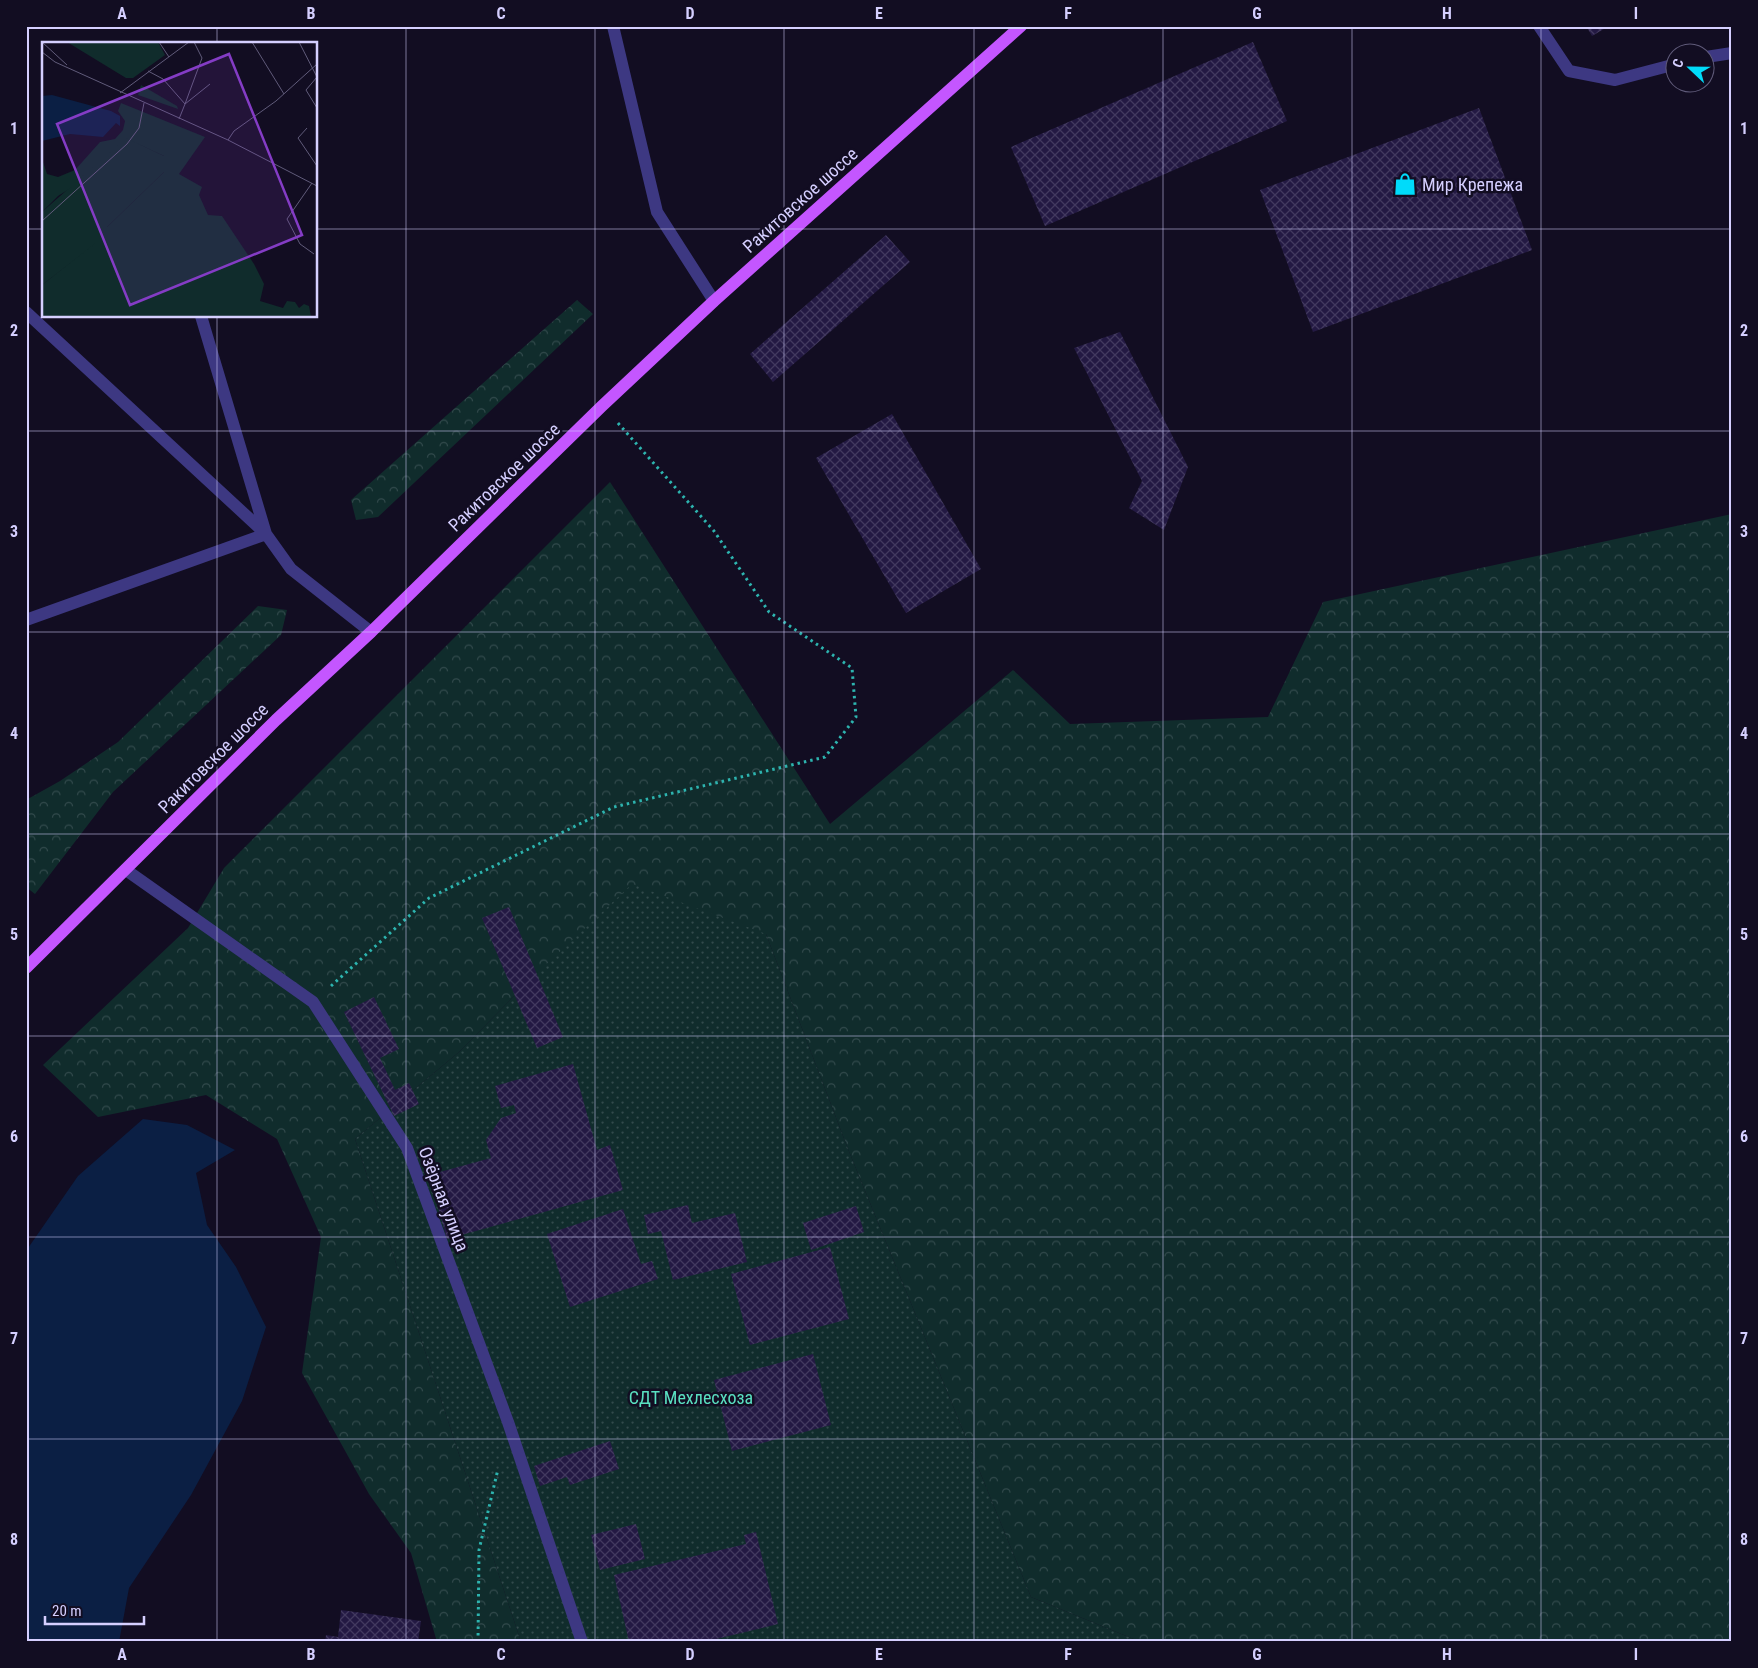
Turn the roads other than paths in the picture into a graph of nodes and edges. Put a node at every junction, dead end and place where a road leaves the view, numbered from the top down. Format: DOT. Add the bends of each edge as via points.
graph roads {
  1 [pos="613,26"];
  2 [pos="1021,26"];
  3 [pos="1539,26"];
  4 [pos="1732,53"];
  5 [pos="1716,55"];
  6 [pos="1666,67"];
  7 [pos="714,301"];
  8 [pos="26,312"];
  9 [pos="202,318"];
  10 [pos="266,534"];
  11 [pos="26,620"];
  12 [pos="372,632"];
  13 [pos="126,870"];
  14 [pos="26,968"];
  15 [pos="582,1642"];
  1 -- 7 [label="street" via="657,212"];
  2 -- 7 [label="main road, Ракитовское шоссе"];
  3 -- 6 [label="street" via="1569,71 1616,80"];
  4 -- 5 [label="street"];
  7 -- 12 [label="main road, Ракитовское шоссе"];
  8 -- 10 [label="street"];
  9 -- 10 [label="street"];
  10 -- 11 [label="street"];
  10 -- 12 [label="street" via="291,569"];
  12 -- 13 [label="main road, Ракитовское шоссе" via="276,720"];
  13 -- 14 [label="main road, Ракитовское шоссе"];
  13 -- 15 [label="street, Озёрная улица" via="313,1002 407,1148 508,1422"];
}
